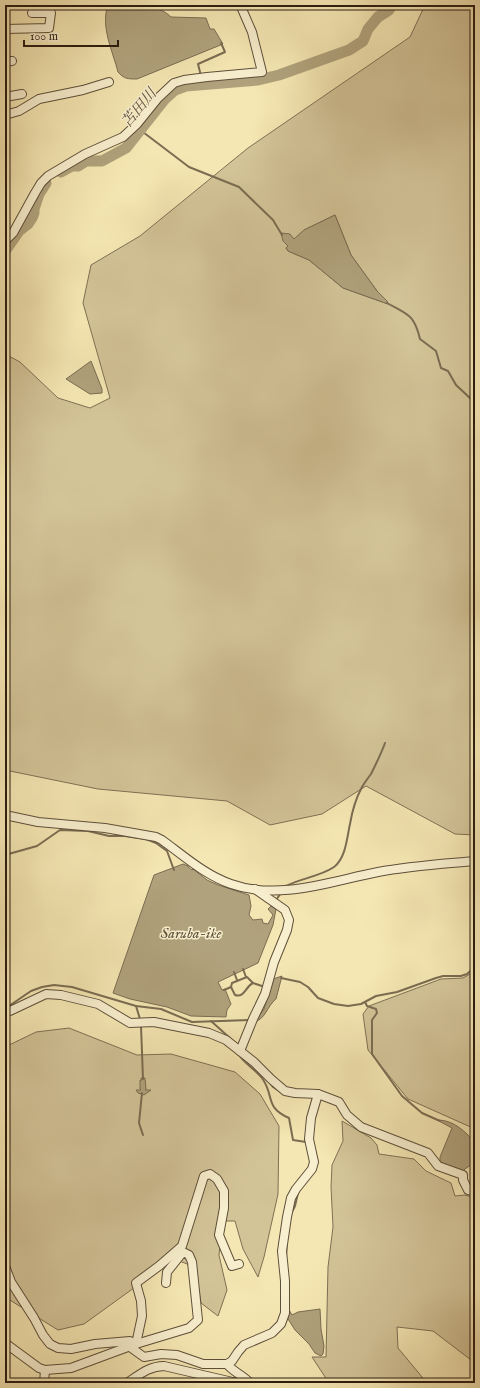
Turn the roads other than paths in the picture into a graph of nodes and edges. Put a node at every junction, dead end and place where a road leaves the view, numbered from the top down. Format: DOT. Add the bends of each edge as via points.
graph roads {
  1 [pos="242,5"];
  2 [pos="32,13"];
  3 [pos="5,28"];
  4 [pos="109,82"];
  5 [pos="22,94"];
  6 [pos="5,97"];
  7 [pos="5,115"];
  8 [pos="5,240"];
  9 [pos="5,815"];
  10 [pos="475,861"];
  11 [pos="254,889"];
  12 [pos="5,1011"];
  13 [pos="237,1048"];
  14 [pos="318,1094"];
  15 [pos="475,1192"];
  16 [pos="239,1264"];
  17 [pos="5,1266"];
  18 [pos="166,1283"];
  19 [pos="5,1343"];
  20 [pos="133,1346"];
  21 [pos="227,1364"];
  22 [pos="45,1370"];
  23 [pos="44,1383"];
  24 [pos="127,1383"];
  25 [pos="237,1383"];
  26 [pos="250,1383"];
  1 -- 8 [label="street" via="262,72 174,83 123,137 85,154 48,176 41,183 13,233"];
  2 -- 3 [label="street" via="51,13 49,28"];
  4 -- 7 [label="street" via="39,99 19,111"];
  5 -- 6 [label="street"];
  9 -- 11 [label="street" via="38,822 105,828 152,836 162,840 214,877"];
  10 -- 11 [label="street" via="380,872 297,890"];
  11 -- 13 [label="street" via="285,910 289,920 267,988"];
  12 -- 13 [label="street" via="46,994 61,996 98,1004 130,1023 154,1022 208,1033 226,1040"];
  13 -- 14 [label="street" via="285,1091"];
  14 -- 15 [label="street" via="339,1102 347,1115 361,1127 428,1153 438,1166 463,1175 468,1190"];
  14 -- 21 [label="street" via="309,1139 314,1162 312,1169 291,1198 287,1217 282,1251 285,1313 281,1324 272,1333 244,1345"];
  16 -- 20 [label="street" via="232,1266 219,1234 224,1191 217,1179 210,1174 204,1176 182,1246 136,1283 142,1316"];
  17 -- 20 [label="street" via="11,1282 50,1344 58,1348 71,1349 130,1341"];
  18 -- 20 [label="street" via="167,1272 183,1252 189,1255 192,1262 198,1320 189,1328"];
  19 -- 22 [label="street"];
  20 -- 21 [label="street" via="144,1357 177,1355 203,1364"];
  20 -- 22 [label="street" via="71,1368"];
  21 -- 26 [label="street"];
  22 -- 23 [label="street"];
  24 -- 25 [label="street" via="155,1366 164,1366"];
}
